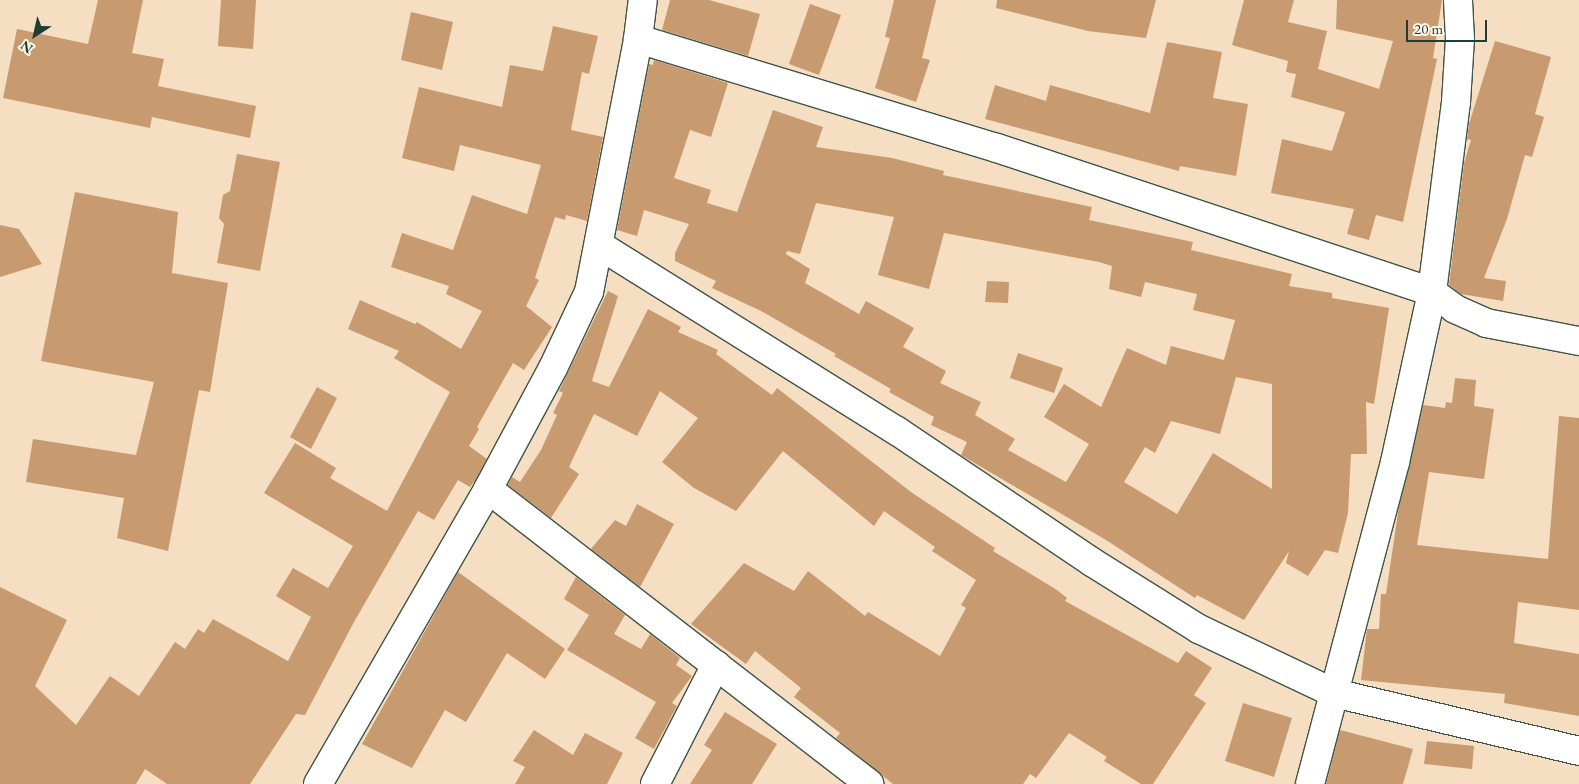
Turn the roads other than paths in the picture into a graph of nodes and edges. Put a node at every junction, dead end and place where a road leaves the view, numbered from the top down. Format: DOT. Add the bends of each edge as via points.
graph roads {
  1 [pos="643,0"];
  2 [pos="1458,0"];
  3 [pos="638,39"];
  4 [pos="599,245"];
  5 [pos="1432,292"];
  6 [pos="1579,341"];
  7 [pos="488,489"];
  8 [pos="716,665"];
  9 [pos="1334,692"];
  10 [pos="1579,751"];
  11 [pos="318,784"];
  12 [pos="656,784"];
  13 [pos="869,784"];
  14 [pos="1310,784"];
  1 -- 3 [label="street"];
  2 -- 5 [label="street" via="1460,39 1456,102"];
  3 -- 4 [label="street"];
  3 -- 5 [label="street" via="998,148"];
  4 -- 7 [label="street" via="589,292 553,368"];
  4 -- 9 [label="street" via="896,431 1199,629"];
  5 -- 6 [label="street" via="1456,309 1486,323"];
  5 -- 9 [label="street" via="1395,462"];
  7 -- 8 [label="street"];
  7 -- 11 [label="street"];
  8 -- 12 [label="street"];
  8 -- 13 [label="street"];
  9 -- 10 [label="street"];
  9 -- 14 [label="street"];
}
